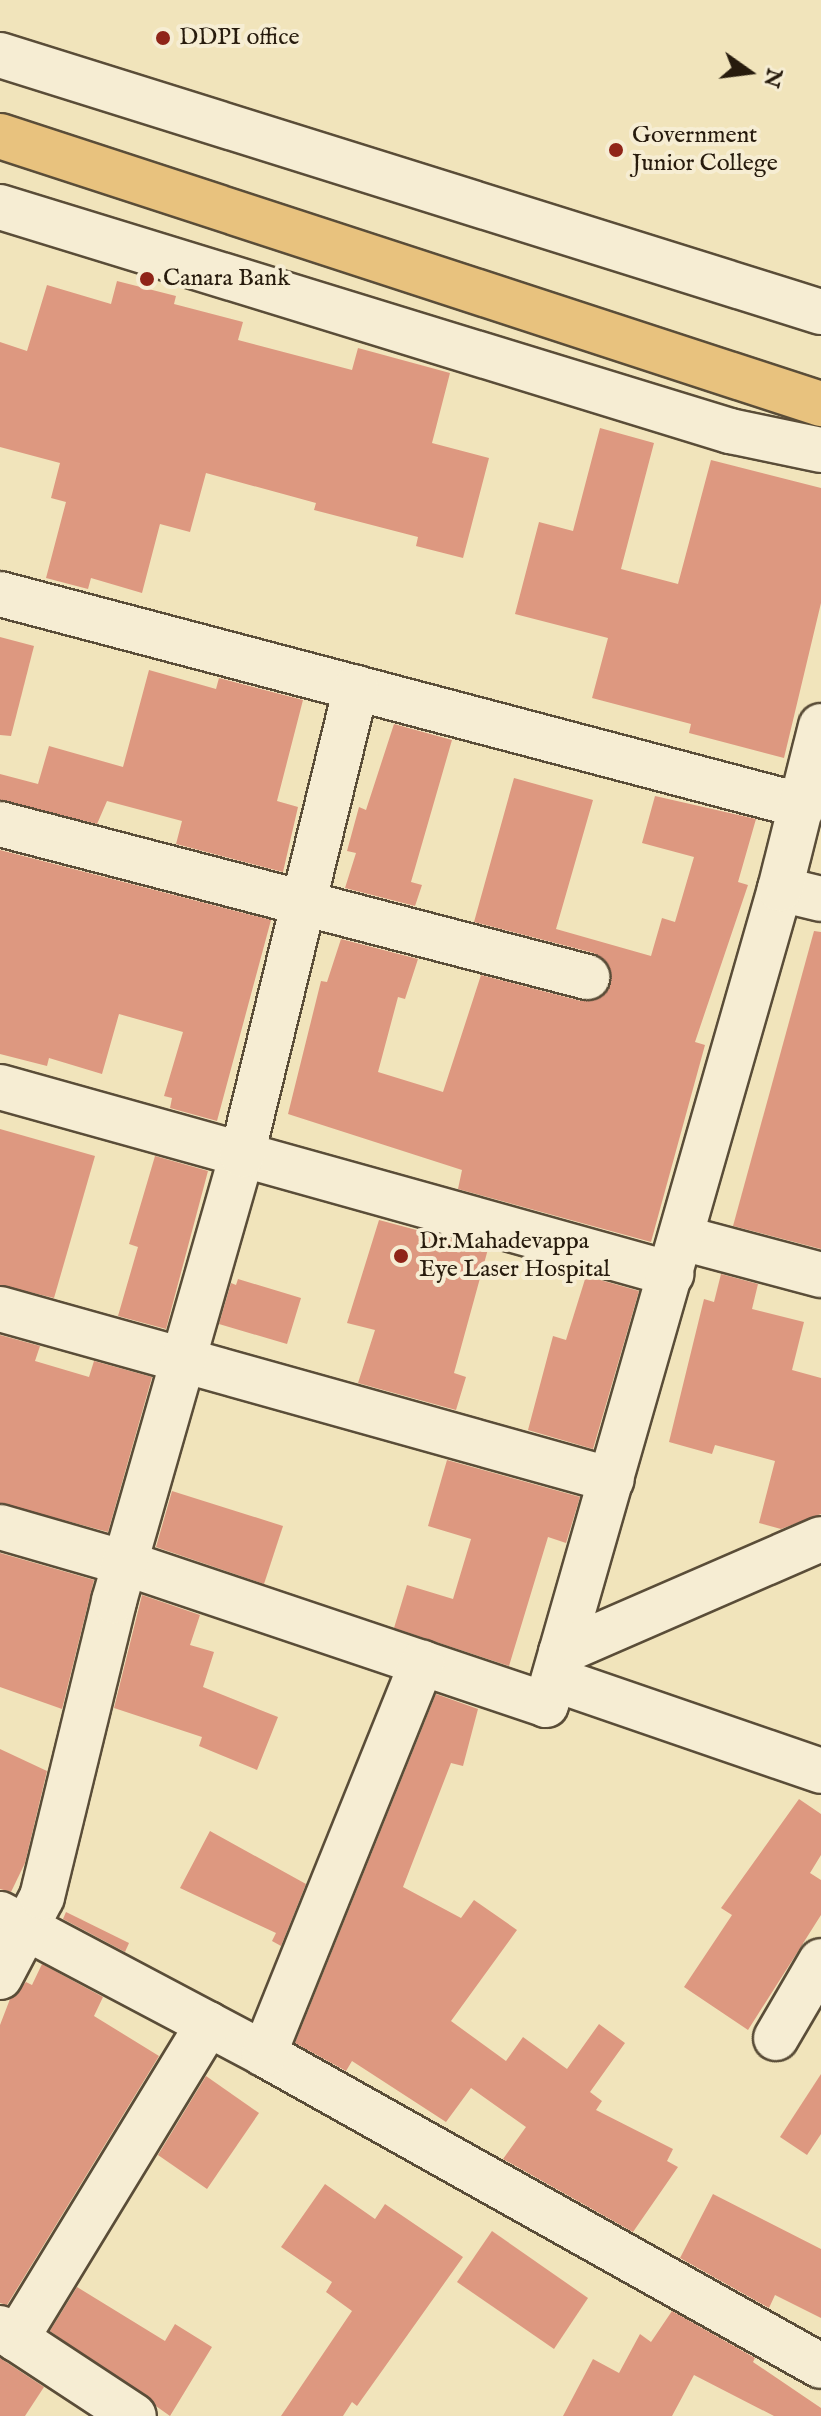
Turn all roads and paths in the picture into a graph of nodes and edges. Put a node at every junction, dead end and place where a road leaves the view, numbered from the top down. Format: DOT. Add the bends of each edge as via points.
graph roads {
  1 [pos="0,55"];
  2 [pos="0,136"];
  3 [pos="4,216"];
  4 [pos="821,312"];
  5 [pos="821,404"];
  6 [pos="821,450"];
  7 [pos="0,594"];
  8 [pos="356,688"];
  9 [pos="821,726"];
  10 [pos="803,806"];
  11 [pos="0,824"];
  12 [pos="801,894"];
  13 [pos="304,904"];
  14 [pos="587,977"];
  15 [pos="0,1087"];
  16 [pos="242,1155"];
  17 [pos="677,1256"];
  18 [pos="821,1275"];
  19 [pos="0,1309"];
  20 [pos="184,1356"];
  21 [pos="612,1480"];
  22 [pos="0,1527"];
  23 [pos="821,1539"];
  24 [pos="125,1563"];
  25 [pos="422,1663"];
  26 [pos="558,1666"];
  27 [pos="821,1771"];
  28 [pos="13,1920"];
  29 [pos="821,1961"];
  30 [pos="0,1977"];
  31 [pos="208,2024"];
  32 [pos="776,2038"];
  33 [pos="264,2054"];
  34 [pos="8,2333"];
  35 [pos="821,2366"];
  36 [pos="134,2416"];
  1 -- 4 [label="street"];
  2 -- 5 [label="main road"];
  3 -- 6 [label="street" via="730,431"];
  7 -- 8 [label="street"];
  8 -- 10 [label="street"];
  8 -- 13 [label="street"];
  9 -- 10 [label="street"];
  10 -- 12 [label="street"];
  11 -- 13 [label="street"];
  12 -- 17 [label="street"];
  13 -- 14 [label="street"];
  13 -- 16 [label="street"];
  15 -- 16 [label="street"];
  16 -- 17 [label="street"];
  16 -- 20 [label="street"];
  17 -- 18 [label="street"];
  17 -- 21 [label="street"];
  19 -- 20 [label="street"];
  20 -- 21 [label="street"];
  20 -- 24 [label="street"];
  21 -- 26 [label="street"];
  22 -- 24 [label="street"];
  23 -- 26 [label="street"];
  24 -- 25 [label="street"];
  24 -- 28 [label="street" via="42,1897"];
  25 -- 26 [label="street" via="546,1705"];
  25 -- 33 [label="street"];
  26 -- 27 [label="street"];
  28 -- 30 [label="street"];
  28 -- 31 [label="street"];
  29 -- 32 [label="street"];
  31 -- 33 [label="street"];
  31 -- 34 [label="street"];
  33 -- 35 [label="street"];
  34 -- 36 [label="street"];
}
